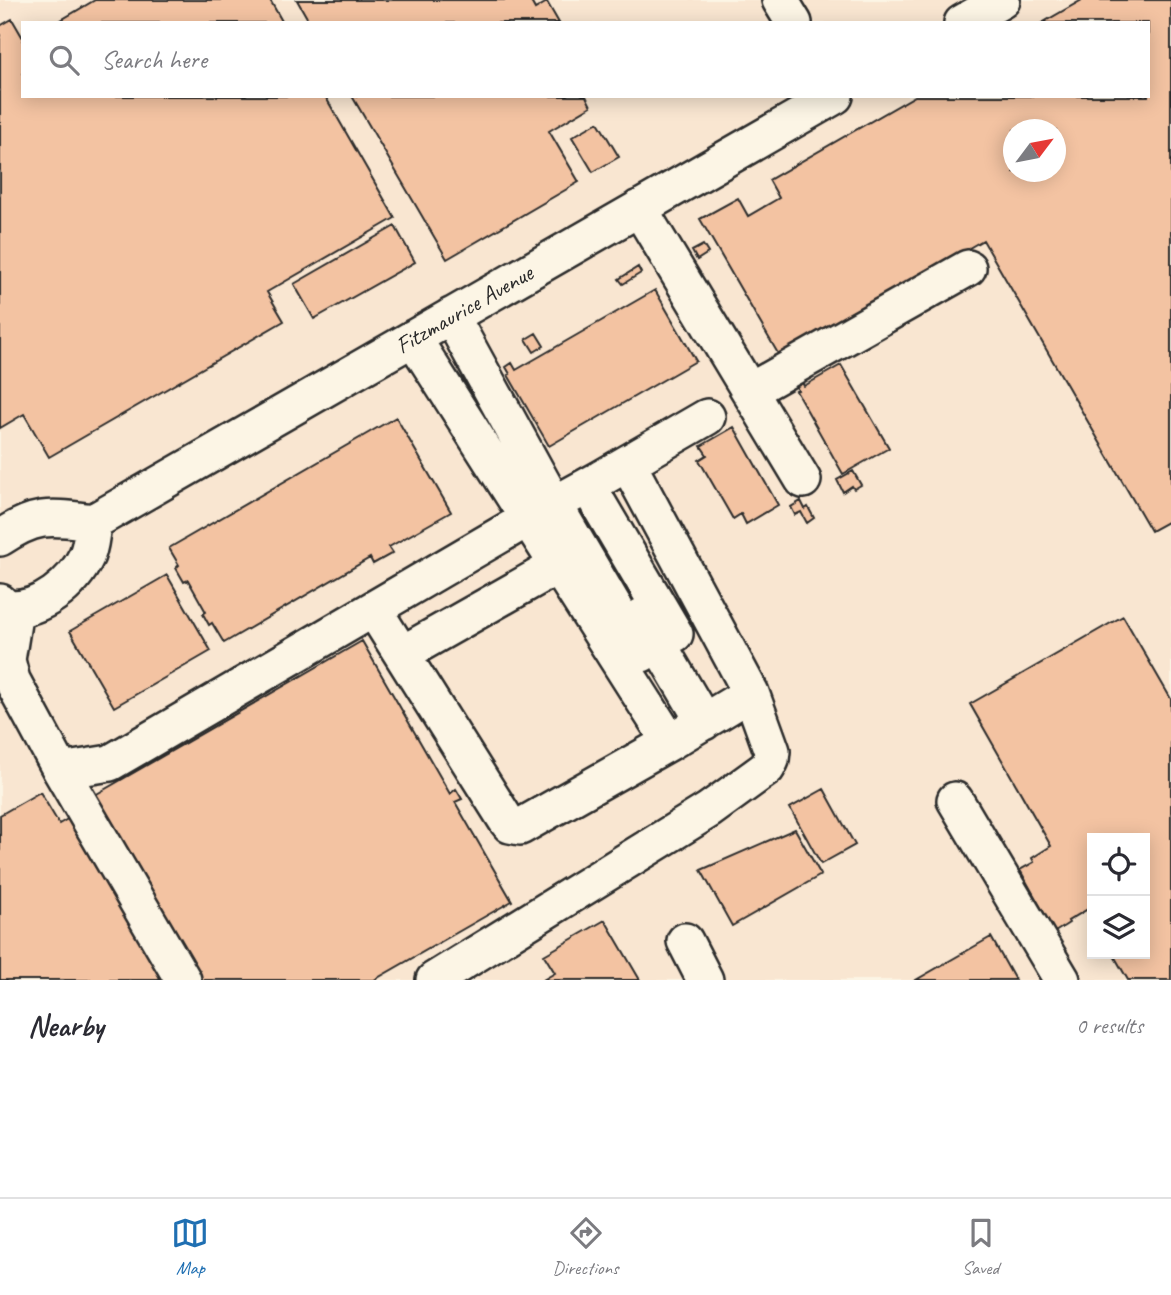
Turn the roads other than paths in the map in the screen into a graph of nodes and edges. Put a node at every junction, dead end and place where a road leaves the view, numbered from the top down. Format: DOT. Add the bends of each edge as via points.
graph roads {
  1 [pos="780,0"];
  2 [pos="1002,0"];
  3 [pos="792,21"];
  4 [pos="965,21"];
  5 [pos="832,98"];
  6 [pos="639,208"];
  7 [pos="968,268"];
  8 [pos="451,316"];
  9 [pos="413,338"];
  10 [pos="750,391"];
  11 [pos="504,412"];
  12 [pos="707,417"];
  13 [pos="471,429"];
  14 [pos="803,480"];
  15 [pos="579,491"];
  16 [pos="93,522"];
  17 [pos="0,538"];
  18 [pos="559,565"];
  19 [pos="5,608"];
  20 [pos="374,610"];
  21 [pos="402,654"];
  22 [pos="711,718"];
  23 [pos="61,771"];
  24 [pos="955,800"];
  25 [pos="685,941"];
  26 [pos="183,980"];
  27 [pos="434,980"];
  28 [pos="705,980"];
  29 [pos="1062,980"];
  1 -- 3 [label="street"];
  2 -- 4 [label="street"];
  5 -- 6 [label="street, Fitzmaurice Avenue"];
  6 -- 8 [label="street, Fitzmaurice Avenue"];
  6 -- 10 [label="street"];
  7 -- 10 [label="street"];
  8 -- 9 [label="street, Fitzmaurice Avenue"];
  8 -- 11 [label="street"];
  9 -- 13 [label="street"];
  9 -- 16 [label="street, Fitzmaurice Avenue"];
  10 -- 14 [label="street"];
  11 -- 13 [label="street"];
  11 -- 15 [label="street"];
  12 -- 15 [label="street"];
  13 -- 15 [label="street"];
  15 -- 18 [label="street"];
  15 -- 20 [label="street"];
  15 -- 22 [label="street"];
  15 -- 22 [label="street"];
  16 -- 17 [label="street" via="47,517 28,521"];
  16 -- 19 [label="street" via="86,557 53,596 25,608"];
  18 -- 21 [label="street"];
  18 -- 22 [label="street"];
  19 -- 23 [label="street" via="9,672"];
  20 -- 21 [label="street"];
  20 -- 23 [label="street" via="110,763"];
  21 -- 22 [label="street" via="506,820 515,827"];
  22 -- 27 [label="street" via="772,751 767,768 709,810"];
  23 -- 26 [label="street"];
  24 -- 29 [label="street"];
  25 -- 28 [label="street"];
}
